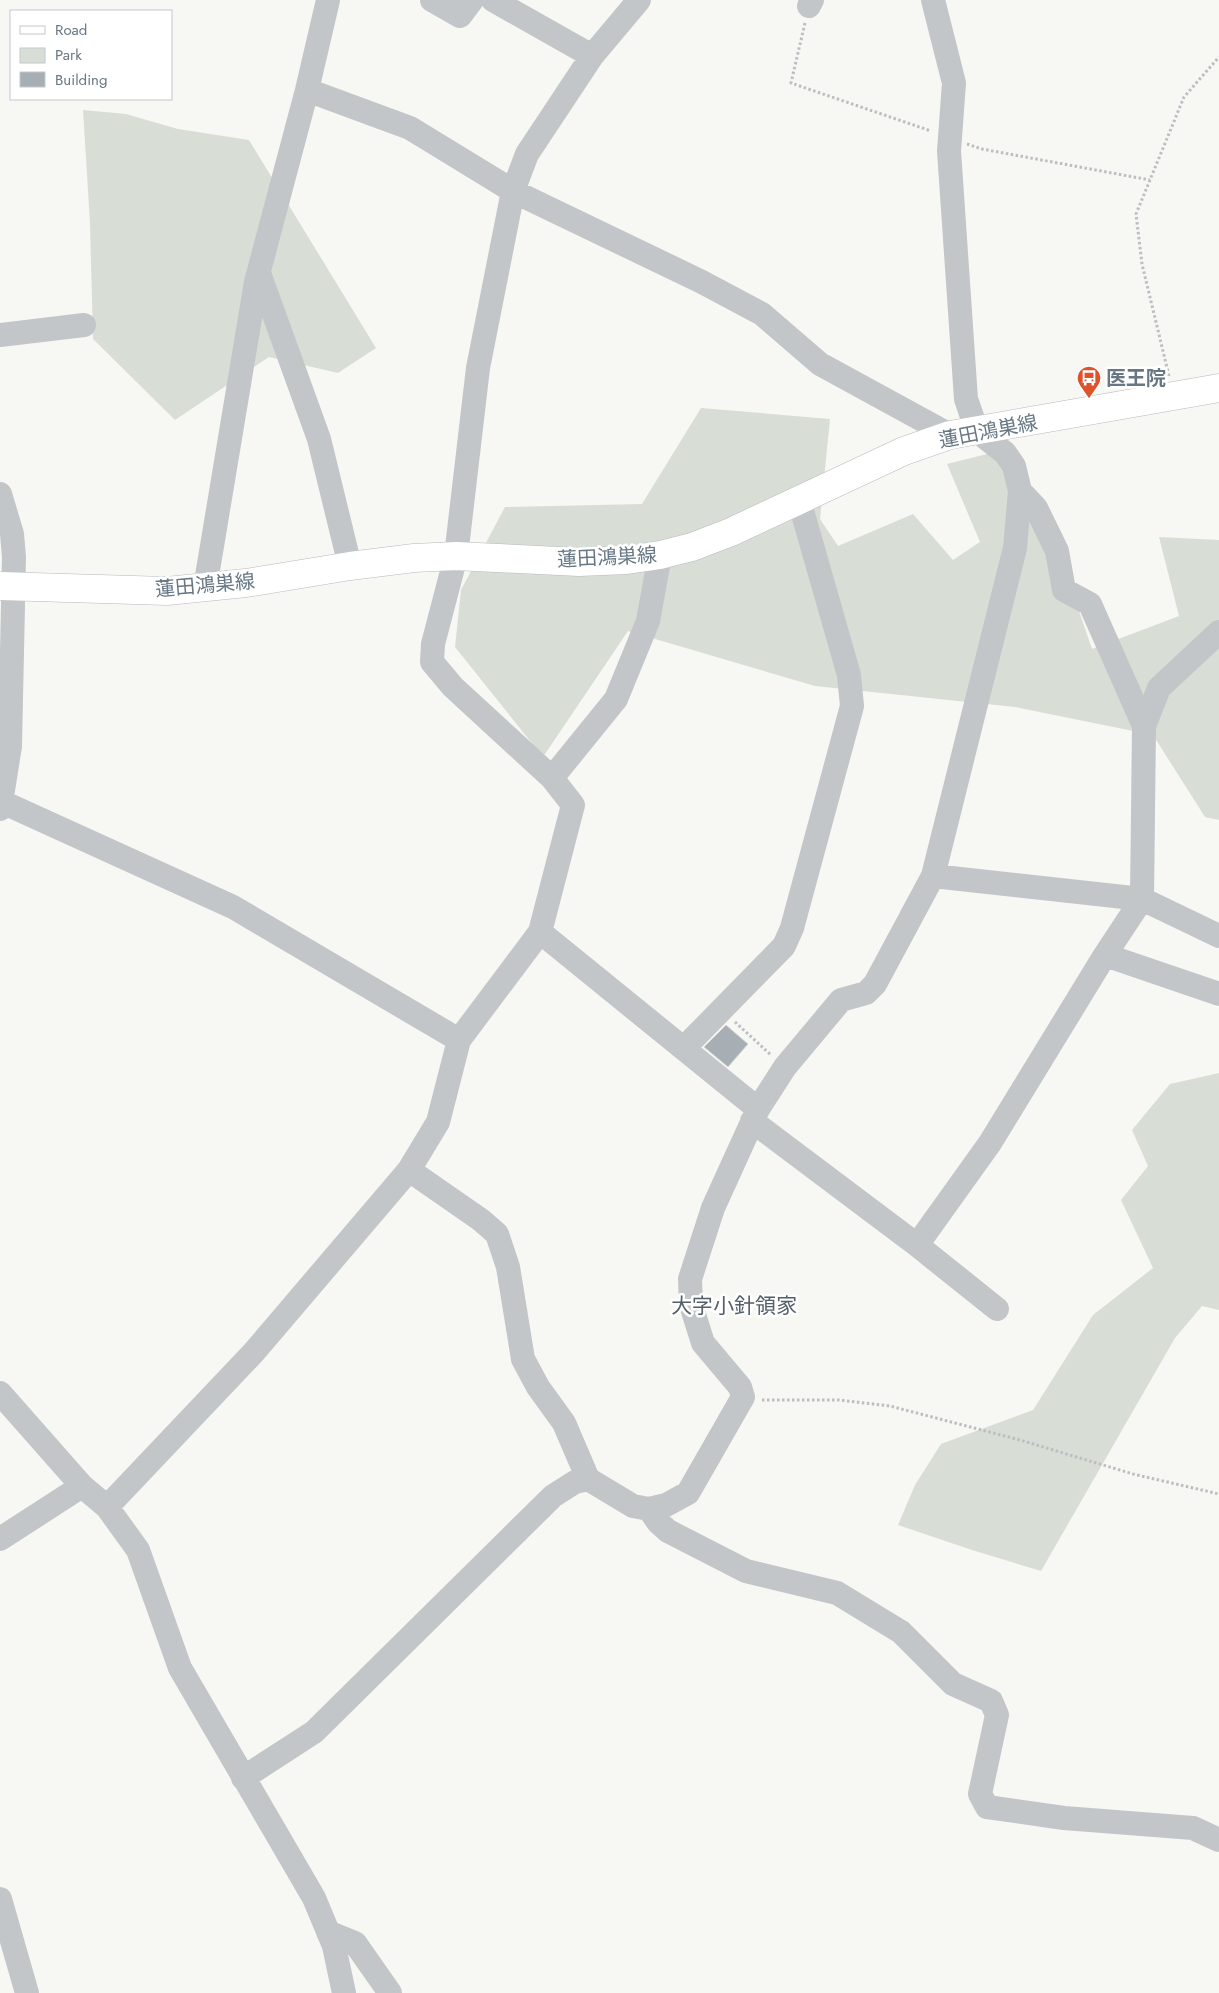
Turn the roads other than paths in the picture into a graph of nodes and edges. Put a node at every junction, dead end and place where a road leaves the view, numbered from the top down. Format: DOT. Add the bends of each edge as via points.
graph roads {
  1 [pos="328,0"];
  2 [pos="432,0"];
  3 [pos="472,0"];
  4 [pos="492,0"];
  5 [pos="640,0"];
  6 [pos="933,0"];
  7 [pos="592,56"];
  8 [pos="307,90"];
  9 [pos="513,191"];
  10 [pos="259,273"];
  11 [pos="84,325"];
  12 [pos="0,335"];
  13 [pos="1219,388"];
  14 [pos="977,431"];
  15 [pos="950,436"];
  16 [pos="1020,491"];
  17 [pos="0,494"];
  18 [pos="799,500"];
  19 [pos="660,555"];
  20 [pos="456,556"];
  21 [pos="350,566"];
  22 [pos="7,587"];
  23 [pos="205,588"];
  24 [pos="1219,632"];
  25 [pos="1144,726"];
  26 [pos="552,778"];
  27 [pos="1,806"];
  28 [pos="933,876"];
  29 [pos="1142,899"];
  30 [pos="540,932"];
  31 [pos="1219,936"];
  32 [pos="1105,955"];
  33 [pos="1219,994"];
  34 [pos="459,1040"];
  35 [pos="684,1048"];
  36 [pos="755,1115"];
  37 [pos="409,1170"];
  38 [pos="917,1244"];
  39 [pos="997,1309"];
  40 [pos="0,1393"];
  41 [pos="588,1479"];
  42 [pos="82,1486"];
  43 [pos="107,1507"];
  44 [pos="650,1509"];
  45 [pos="0,1539"];
  46 [pos="243,1778"];
  47 [pos="1219,1840"];
  48 [pos="0,1899"];
  49 [pos="328,1932"];
  50 [pos="27,1993"];
  51 [pos="344,1993"];
  52 [pos="390,1993"];
  1 -- 8 [label="street"];
  2 -- 3 [label="street" via="460,16"];
  4 -- 7 [label="street"];
  5 -- 7 [label="street"];
  6 -- 14 [label="street" via="954,83 949,151 966,399"];
  7 -- 9 [label="street" via="526,154"];
  8 -- 9 [label="street" via="410,128"];
  8 -- 10 [label="street"];
  9 -- 15 [label="street" via="762,314 820,364"];
  9 -- 20 [label="street" via="478,368"];
  10 -- 21 [label="street" via="319,440"];
  10 -- 23 [label="street"];
  11 -- 12 [label="street"];
  13 -- 14 [label="main road, 蓮田鴻巣線"];
  14 -- 15 [label="main road, 蓮田鴻巣線"];
  14 -- 16 [label="street" via="1005,453 1014,466"];
  15 -- 18 [label="main road, 蓮田鴻巣線" via="904,451"];
  16 -- 25 [label="street" via="1036,508 1057,551 1064,590 1090,604"];
  16 -- 28 [label="street" via="1015,548"];
  17 -- 22 [label="street" via="12,534 14,557"];
  18 -- 19 [label="main road, 蓮田鴻巣線" via="731,532"];
  18 -- 35 [label="street" via="849,675 852,706 792,928 784,946"];
  19 -- 20 [label="main road, 蓮田鴻巣線" via="579,562"];
  19 -- 26 [label="street" via="648,621 616,699"];
  20 -- 21 [label="main road, 蓮田鴻巣線"];
  20 -- 26 [label="street" via="433,644 432,662 453,687"];
  21 -- 23 [label="main road, 蓮田鴻巣線"];
  22 -- 23 [label="main road, 蓮田鴻巣線" via="122,591"];
  22 -- 27 [label="street" via="10,746"];
  24 -- 25 [label="street" via="1159,688"];
  25 -- 29 [label="street"];
  26 -- 30 [label="street" via="573,805"];
  27 -- 34 [label="street" via="233,907"];
  28 -- 29 [label="street"];
  28 -- 36 [label="street" via="875,984 866,993 840,1000 785,1066"];
  29 -- 31 [label="street"];
  29 -- 32 [label="street"];
  30 -- 34 [label="street"];
  30 -- 35 [label="street"];
  32 -- 33 [label="street"];
  32 -- 38 [label="street" via="990,1142"];
  34 -- 37 [label="street" via="438,1122"];
  35 -- 36 [label="street"];
  36 -- 38 [label="street"];
  36 -- 44 [label="street" via="712,1208 690,1279 691,1305 703,1343 740,1387 744,1397 688,1492 666,1505"];
  37 -- 41 [label="street" via="496,1234 508,1267 523,1359 564,1423"];
  37 -- 43 [label="street" via="254,1352"];
  38 -- 39 [label="street"];
  40 -- 42 [label="street"];
  41 -- 44 [label="street" via="633,1506"];
  41 -- 46 [label="street" via="575,1482 554,1496 314,1732"];
  42 -- 43 [label="street"];
  42 -- 45 [label="street"];
  43 -- 46 [label="street" via="138,1550 180,1668"];
  44 -- 47 [label="street" via="668,1531 746,1571 837,1593 901,1632 953,1684 991,1701 997,1716 980,1794 987,1807 1064,1818 1192,1828"];
  46 -- 49 [label="street" via="314,1898"];
  48 -- 50 [label="street"];
  49 -- 51 [label="street"];
  49 -- 52 [label="street" via="355,1943"];
}
